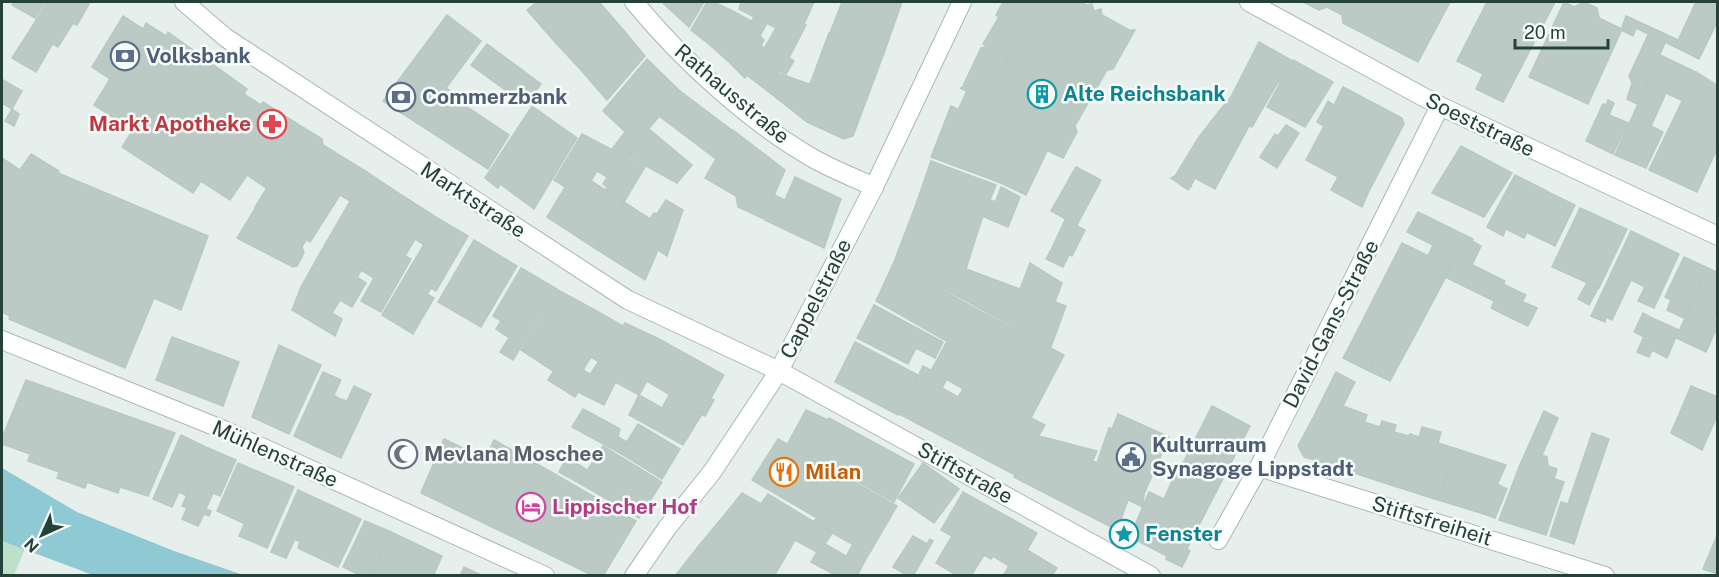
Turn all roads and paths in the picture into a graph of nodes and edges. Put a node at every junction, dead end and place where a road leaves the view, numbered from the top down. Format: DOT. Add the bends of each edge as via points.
graph roads {
  1 [pos="184,2"];
  2 [pos="634,2"];
  3 [pos="962,2"];
  4 [pos="1249,2"];
  5 [pos="1440,106"];
  6 [pos="874,187"];
  7 [pos="1718,236"];
  8 [pos="2,340"];
  9 [pos="779,371"];
  10 [pos="1259,467"];
  11 [pos="1218,540"];
  12 [pos="544,576"];
  13 [pos="634,576"];
  14 [pos="1151,576"];
  15 [pos="1605,576"];
  1 -- 9 [label="street, Marktstraße" via="226,38 628,300"];
  2 -- 6 [label="street, Rathausstraße" via="665,39 764,127 816,160"];
  3 -- 6 [label="street, Cappelstraße"];
  4 -- 5 [label="street, Soeststraße"];
  5 -- 7 [label="street, Soeststraße"];
  5 -- 10 [label="street, David-Gans-Straße"];
  6 -- 9 [label="street, Cappelstraße"];
  8 -- 12 [label="street, Mühlenstraße" via="224,430"];
  9 -- 13 [label="street, Cappelstraße" via="712,472"];
  9 -- 14 [label="street, Stiftstraße"];
  10 -- 11 [label="street, David-Gans-Straße"];
  10 -- 15 [label="street, Stiftsfreiheit"];
}
